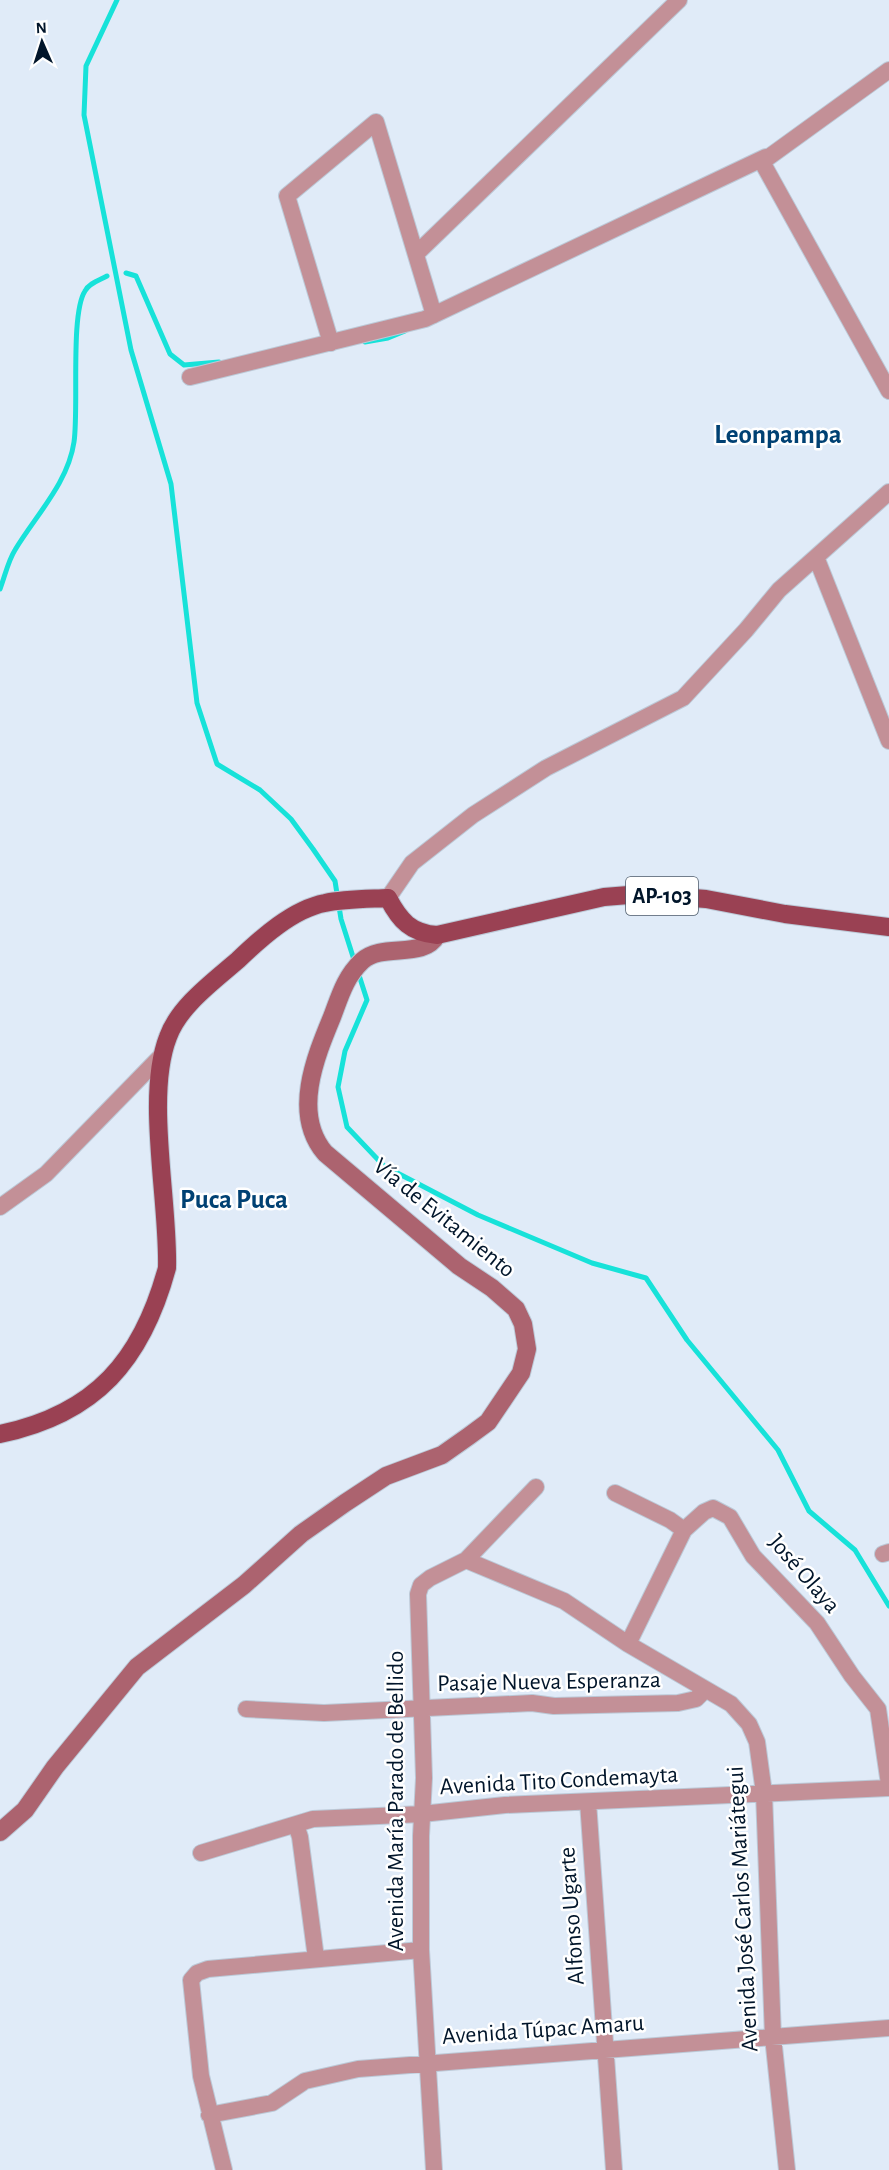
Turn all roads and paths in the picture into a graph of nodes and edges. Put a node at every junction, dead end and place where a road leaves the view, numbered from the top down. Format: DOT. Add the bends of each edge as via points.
graph roads {
  1 [pos="679,0"];
  2 [pos="889,70"];
  3 [pos="766,157"];
  4 [pos="416,254"];
  5 [pos="434,315"];
  6 [pos="332,343"];
  7 [pos="190,377"];
  8 [pos="889,391"];
  9 [pos="889,492"];
  10 [pos="816,557"];
  11 [pos="889,741"];
  12 [pos="388,898"];
  13 [pos="889,927"];
  14 [pos="437,934"];
  15 [pos="163,1054"];
  16 [pos="0,1207"];
  17 [pos="0,1434"];
  18 [pos="536,1487"];
  19 [pos="615,1493"];
  20 [pos="684,1530"];
  21 [pos="466,1560"];
  22 [pos="628,1644"];
  23 [pos="705,1690"];
  24 [pos="423,1708"];
  25 [pos="246,1709"];
  26 [pos="889,1786"];
  27 [pos="764,1794"];
  28 [pos="588,1802"];
  29 [pos="422,1814"];
  30 [pos="296,1825"];
  31 [pos="0,1832"];
  32 [pos="201,1853"];
  33 [pos="421,1950"];
  34 [pos="315,1958"];
  35 [pos="889,2028"];
  36 [pos="773,2037"];
  37 [pos="605,2050"];
  38 [pos="426,2062"];
  39 [pos="209,2115"];
  40 [pos="224,2170"];
  41 [pos="434,2170"];
  42 [pos="614,2170"];
  43 [pos="787,2170"];
  1 -- 4 [label="street"];
  2 -- 3 [label="street"];
  3 -- 5 [label="street"];
  3 -- 8 [label="street" via="763,169"];
  4 -- 5 [label="street"];
  4 -- 6 [label="street" via="376,122 287,196"];
  5 -- 6 [label="street"];
  6 -- 7 [label="street"];
  9 -- 10 [label="street"];
  10 -- 11 [label="street"];
  10 -- 12 [label="street" via="779,590 683,698 546,768 473,815 412,863"];
  12 -- 14 [label="main road, AP-103" via="400,921 422,934"];
  12 -- 15 [label="main road" via="326,903 304,910 288,921 253,946 183,1012 168,1036"];
  13 -- 14 [label="main road, Vía de Evitamiento / AP-103" via="706,899 623,894"];
  14 -- 31 [label="main road, Vía de Evitamiento" via="433,942 420,947 382,951 365,958 349,973 310,1083 311,1126 317,1143 459,1266 516,1309 527,1349 520,1373 488,1422 442,1455 386,1476 345,1503 137,1667 25,1810"];
  15 -- 16 [label="street" via="46,1174"];
  15 -- 17 [label="main road" via="159,1100 167,1268 152,1313 123,1365 93,1396 42,1421"];
  18 -- 21 [label="street, Avenida María Parado de Bellido"];
  19 -- 20 [label="street"];
  20 -- 22 [label="street"];
  20 -- 26 [label="street, José Olaya" via="704,1512 713,1508 723,1511 753,1556 817,1623 878,1710"];
  21 -- 22 [label="street, Avenida José Carlos Mariátegui" via="564,1601"];
  21 -- 24 [label="street, Avenida María Parado de Bellido" via="430,1578 418,1594"];
  22 -- 23 [label="street, Avenida José Carlos Mariátegui"];
  23 -- 24 [label="street, Pasaje Nueva Esperanza" via="696,1699 678,1703"];
  23 -- 27 [label="street, Avenida José Carlos Mariátegui" via="731,1704 750,1725 757,1742"];
  24 -- 25 [label="street, Pasaje Nueva Esperanza" via="324,1713"];
  24 -- 29 [label="street, Avenida María Parado de Bellido"];
  26 -- 27 [label="street, Avenida Tito Condemayta"];
  27 -- 28 [label="street, Avenida Tito Condemayta"];
  27 -- 36 [label="street, Avenida José Carlos Mariátegui"];
  28 -- 29 [label="street, Avenida Tito Condemayta"];
  28 -- 37 [label="street, Alfonso Ugarte"];
  29 -- 30 [label="street, Avenida Tito Condemayta" via="343,1816"];
  29 -- 33 [label="street, Avenida María Parado de Bellido"];
  30 -- 32 [label="street, Avenida Tito Condemayta"];
  30 -- 34 [label="street"];
  33 -- 34 [label="street"];
  33 -- 38 [label="street, Avenida María Parado de Bellido"];
  34 -- 39 [label="street" via="196,1972 191,1980"];
  35 -- 36 [label="street, Avenida Túpac Amaru"];
  36 -- 37 [label="street, Avenida Túpac Amaru"];
  36 -- 43 [label="street, Avenida José Carlos Mariátegui"];
  37 -- 38 [label="street, Avenida Túpac Amaru"];
  37 -- 42 [label="street, Alfonso Ugarte"];
  38 -- 39 [label="street, Avenida Túpac Amaru" via="330,2073 306,2081 273,2103"];
  38 -- 41 [label="street, Avenida María Parado de Bellido"];
  39 -- 40 [label="street"];
}
